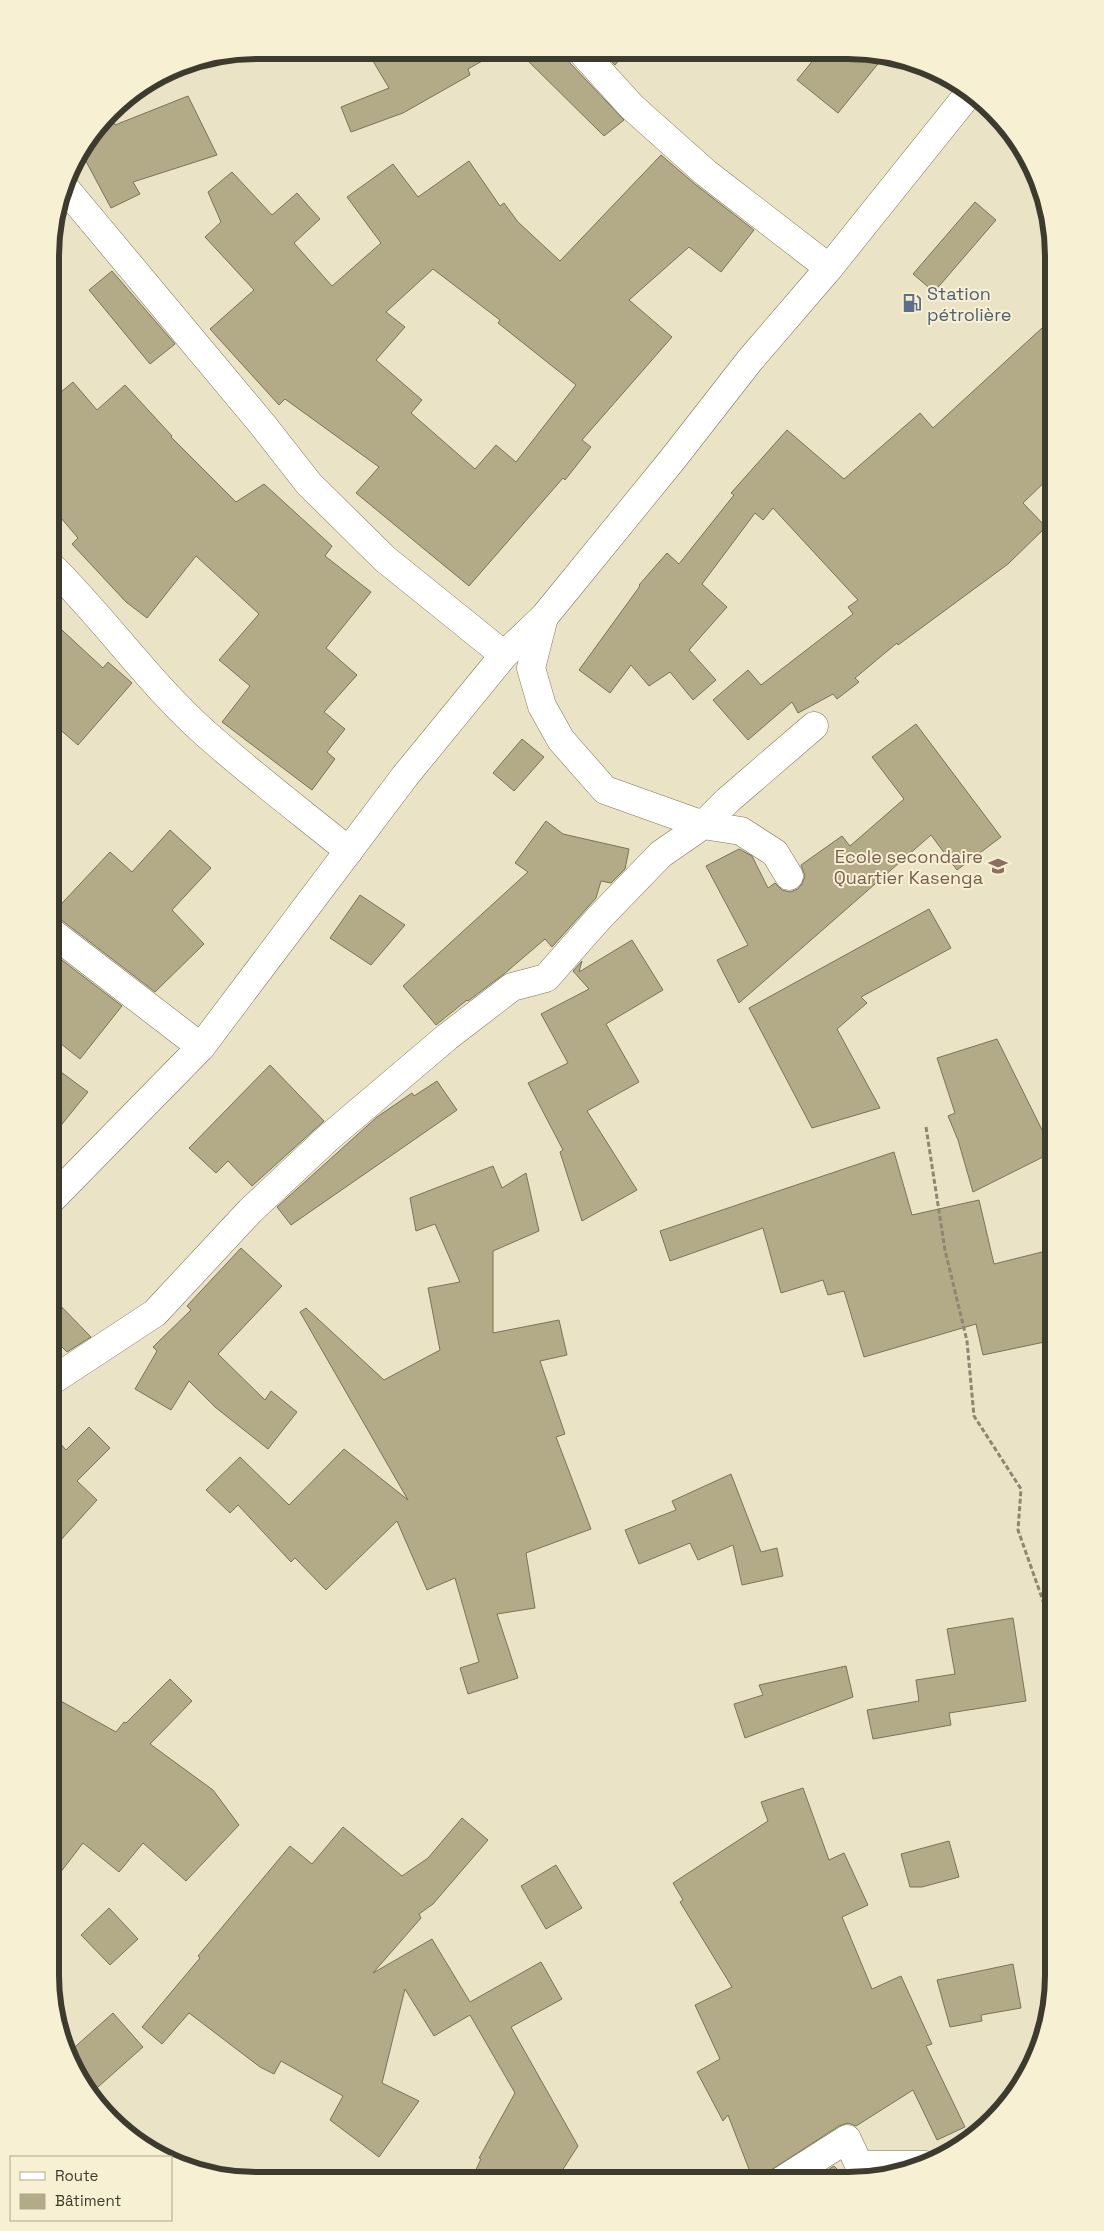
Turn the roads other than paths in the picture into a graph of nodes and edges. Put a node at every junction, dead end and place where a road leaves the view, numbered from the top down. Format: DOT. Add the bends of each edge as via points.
graph roads {
  1 [pos="588,59"];
  2 [pos="965,98"];
  3 [pos="69,193"];
  4 [pos="829,268"];
  5 [pos="59,575"];
  6 [pos="544,617"];
  7 [pos="504,655"];
  8 [pos="814,726"];
  9 [pos="703,825"];
  10 [pos="349,851"];
  11 [pos="789,876"];
  12 [pos="59,938"];
  13 [pos="201,1047"];
  14 [pos="59,1192"];
  15 [pos="59,1376"];
  16 [pos="902,2165"];
  17 [pos="796,2172"];
  1 -- 4 [label="main road" via="632,107 706,173"];
  2 -- 4 [label="main road"];
  3 -- 7 [label="main road" via="309,484 385,559"];
  4 -- 6 [label="main road" via="750,360"];
  5 -- 10 [label="main road" via="204,733"];
  6 -- 7 [label="main road"];
  6 -- 9 [label="main road" via="531,668 542,706 561,740 605,790"];
  7 -- 10 [label="main road" via="405,776"];
  8 -- 9 [label="main road"];
  9 -- 11 [label="main road" via="741,831 775,853"];
  9 -- 15 [label="main road" via="661,854 546,978 512,987 328,1138 250,1211 155,1313"];
  10 -- 13 [label="main road"];
  12 -- 13 [label="main road"];
  13 -- 14 [label="main road"];
  16 -- 17 [label="main road" via="859,2165 847,2140"];
}
